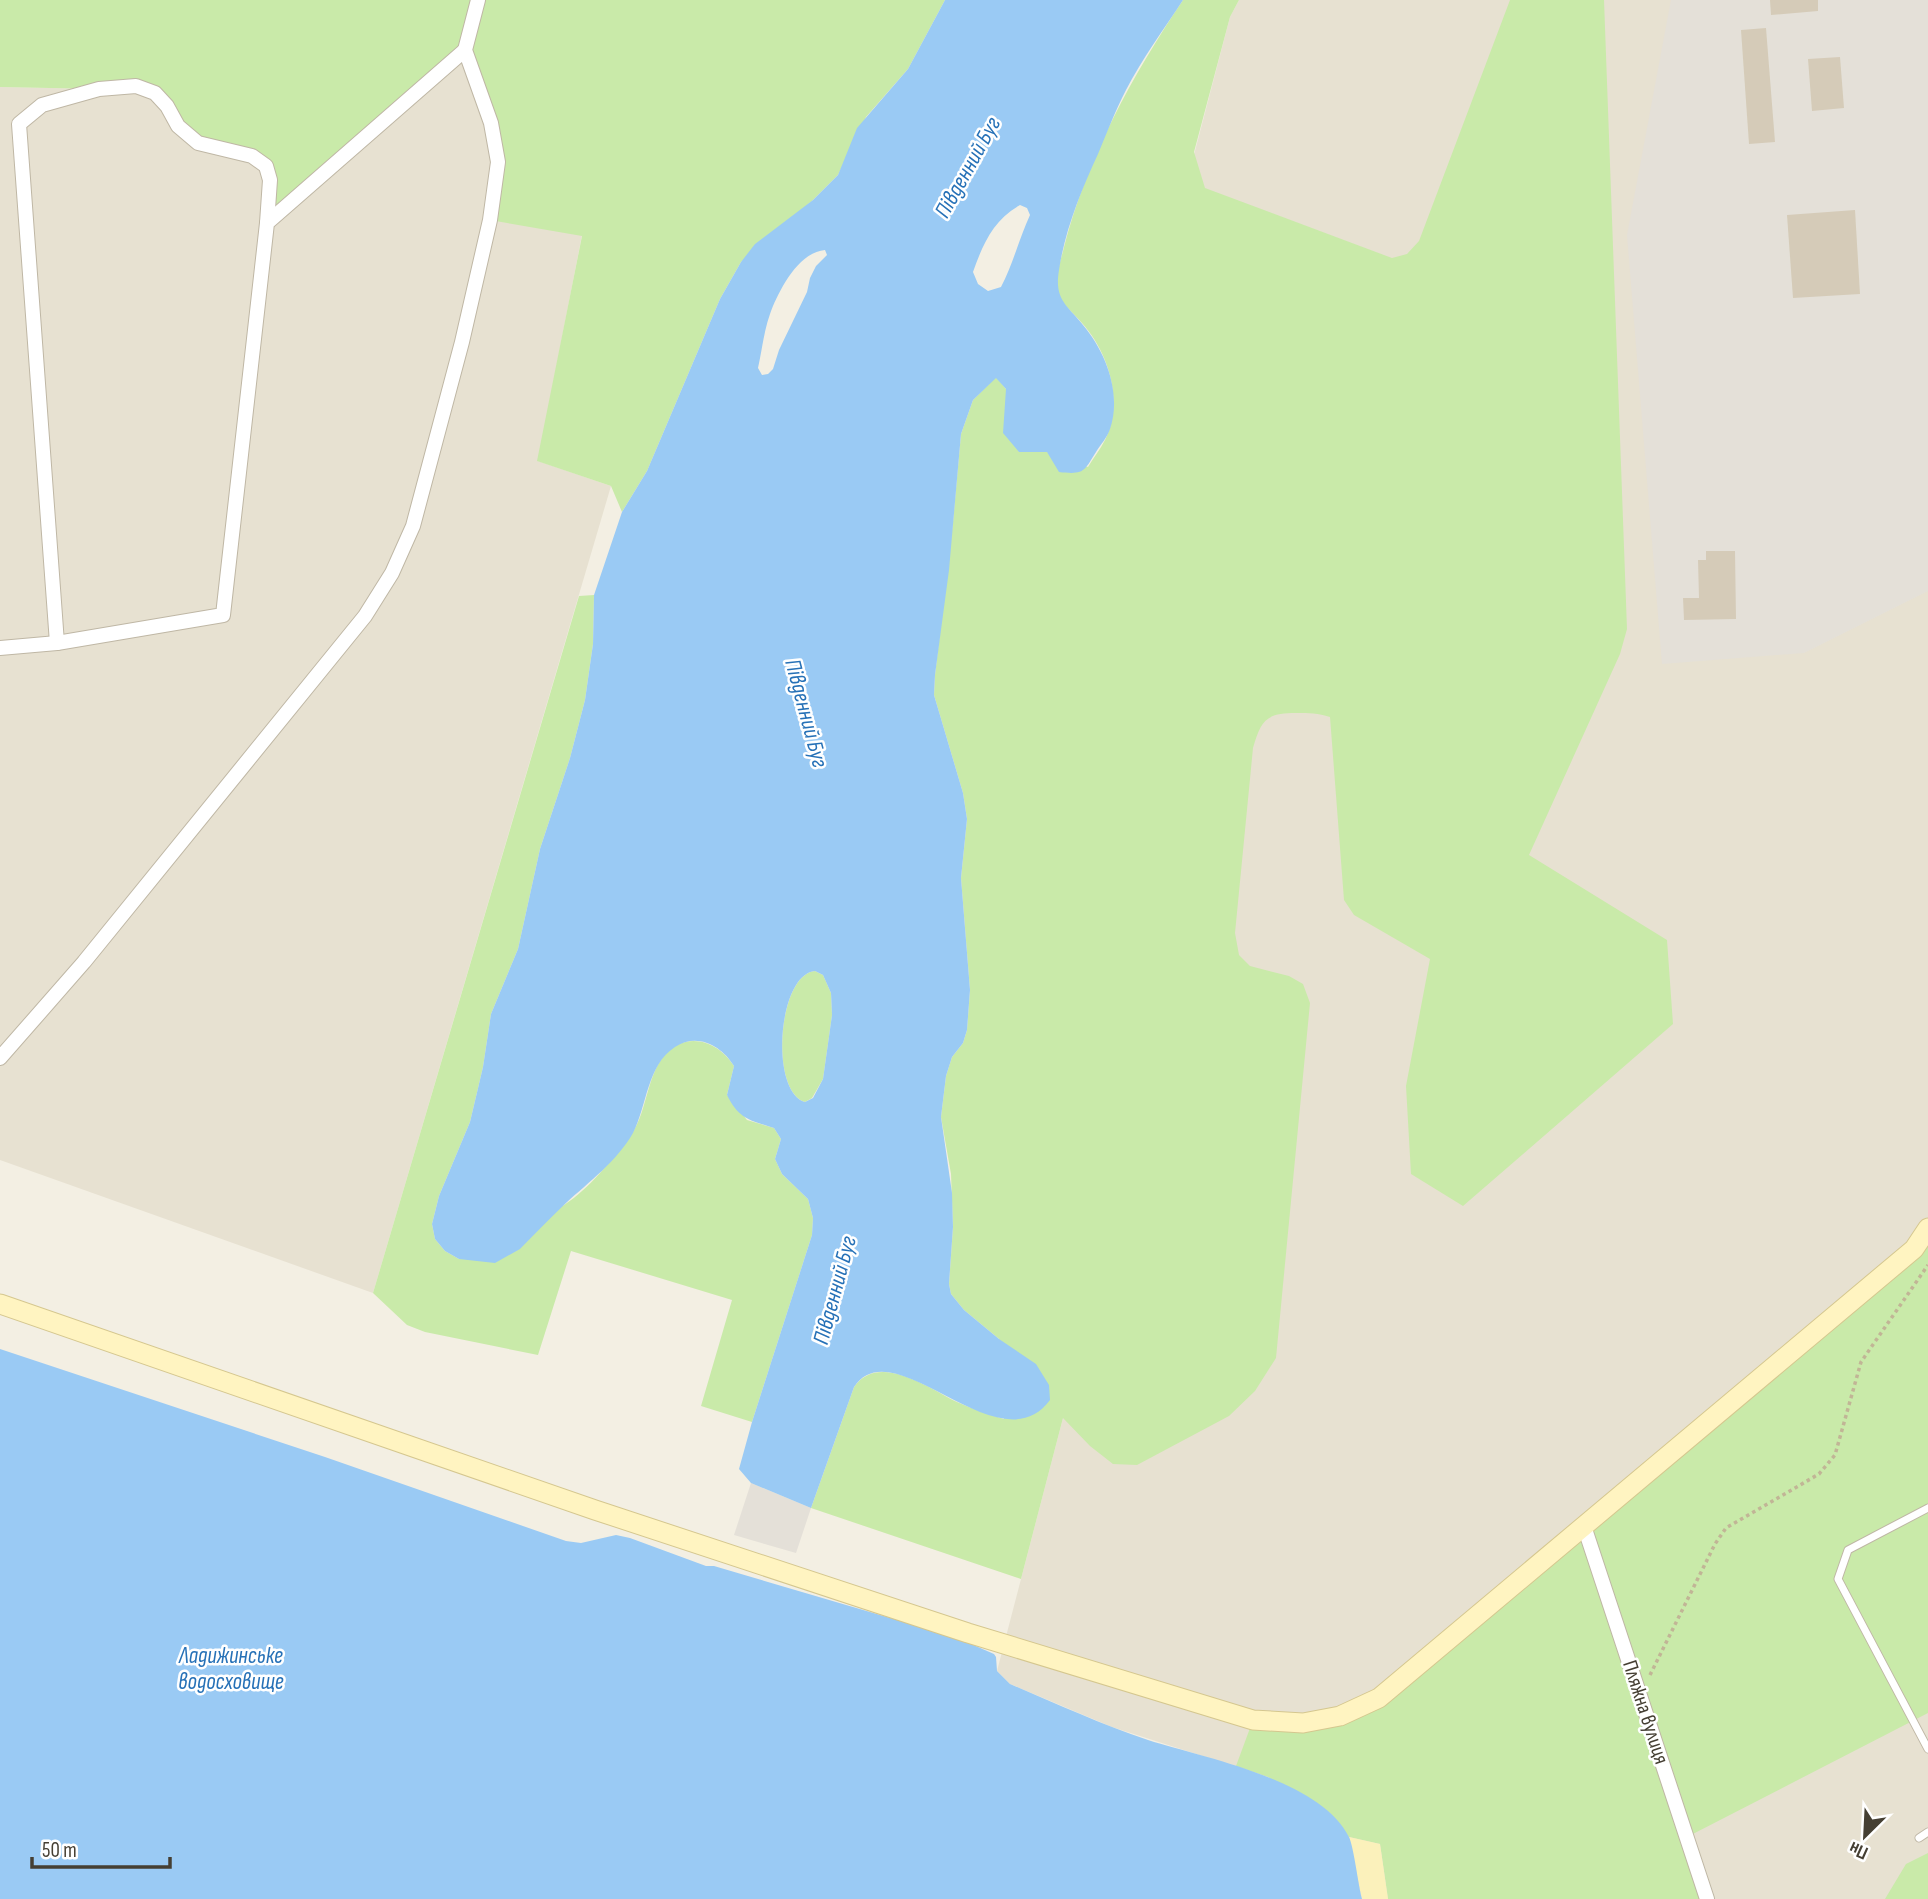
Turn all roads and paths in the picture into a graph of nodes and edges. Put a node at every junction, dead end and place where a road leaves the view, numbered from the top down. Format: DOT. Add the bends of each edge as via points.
graph roads {
  1 [pos="478,0"];
  2 [pos="465,50"];
  3 [pos="267,223"];
  4 [pos="57,643"];
  5 [pos="0,648"];
  6 [pos="0,1058"];
  7 [pos="1928,1228"];
  8 [pos="1921,1248"];
  9 [pos="1928,1265"];
  10 [pos="0,1304"];
  11 [pos="1928,1508"];
  12 [pos="1584,1526"];
  13 [pos="1640,1695"];
  14 [pos="1928,1749"];
  15 [pos="1928,1832"];
  16 [pos="1919,1838"];
  17 [pos="1707,1899"];
  1 -- 2 [label="street"];
  2 -- 3 [label="street"];
  2 -- 6 [label="street" via="491,122 498,162 490,220 413,526 392,573 365,616 84,962"];
  3 -- 4 [label="street" via="223,615"];
  3 -- 4 [label="street" via="270,180 266,166 252,156 198,143 178,126 155,93 136,86 99,89 42,105 19,124"];
  4 -- 5 [label="street"];
  7 -- 8 [label="street"];
  8 -- 12 [label="street"];
  9 -- 13 [label="path" via="1861,1362 1836,1455 1818,1474 1727,1528"];
  10 -- 12 [label="street" via="621,1519 1252,1720 1303,1724 1340,1716 1379,1698"];
  11 -- 14 [label="lane" via="1848,1550 1838,1579"];
  12 -- 13 [label="street, Пляжна вулиця"];
  13 -- 17 [label="street, Пляжна вулиця"];
  15 -- 16 [label="lane"];
}
